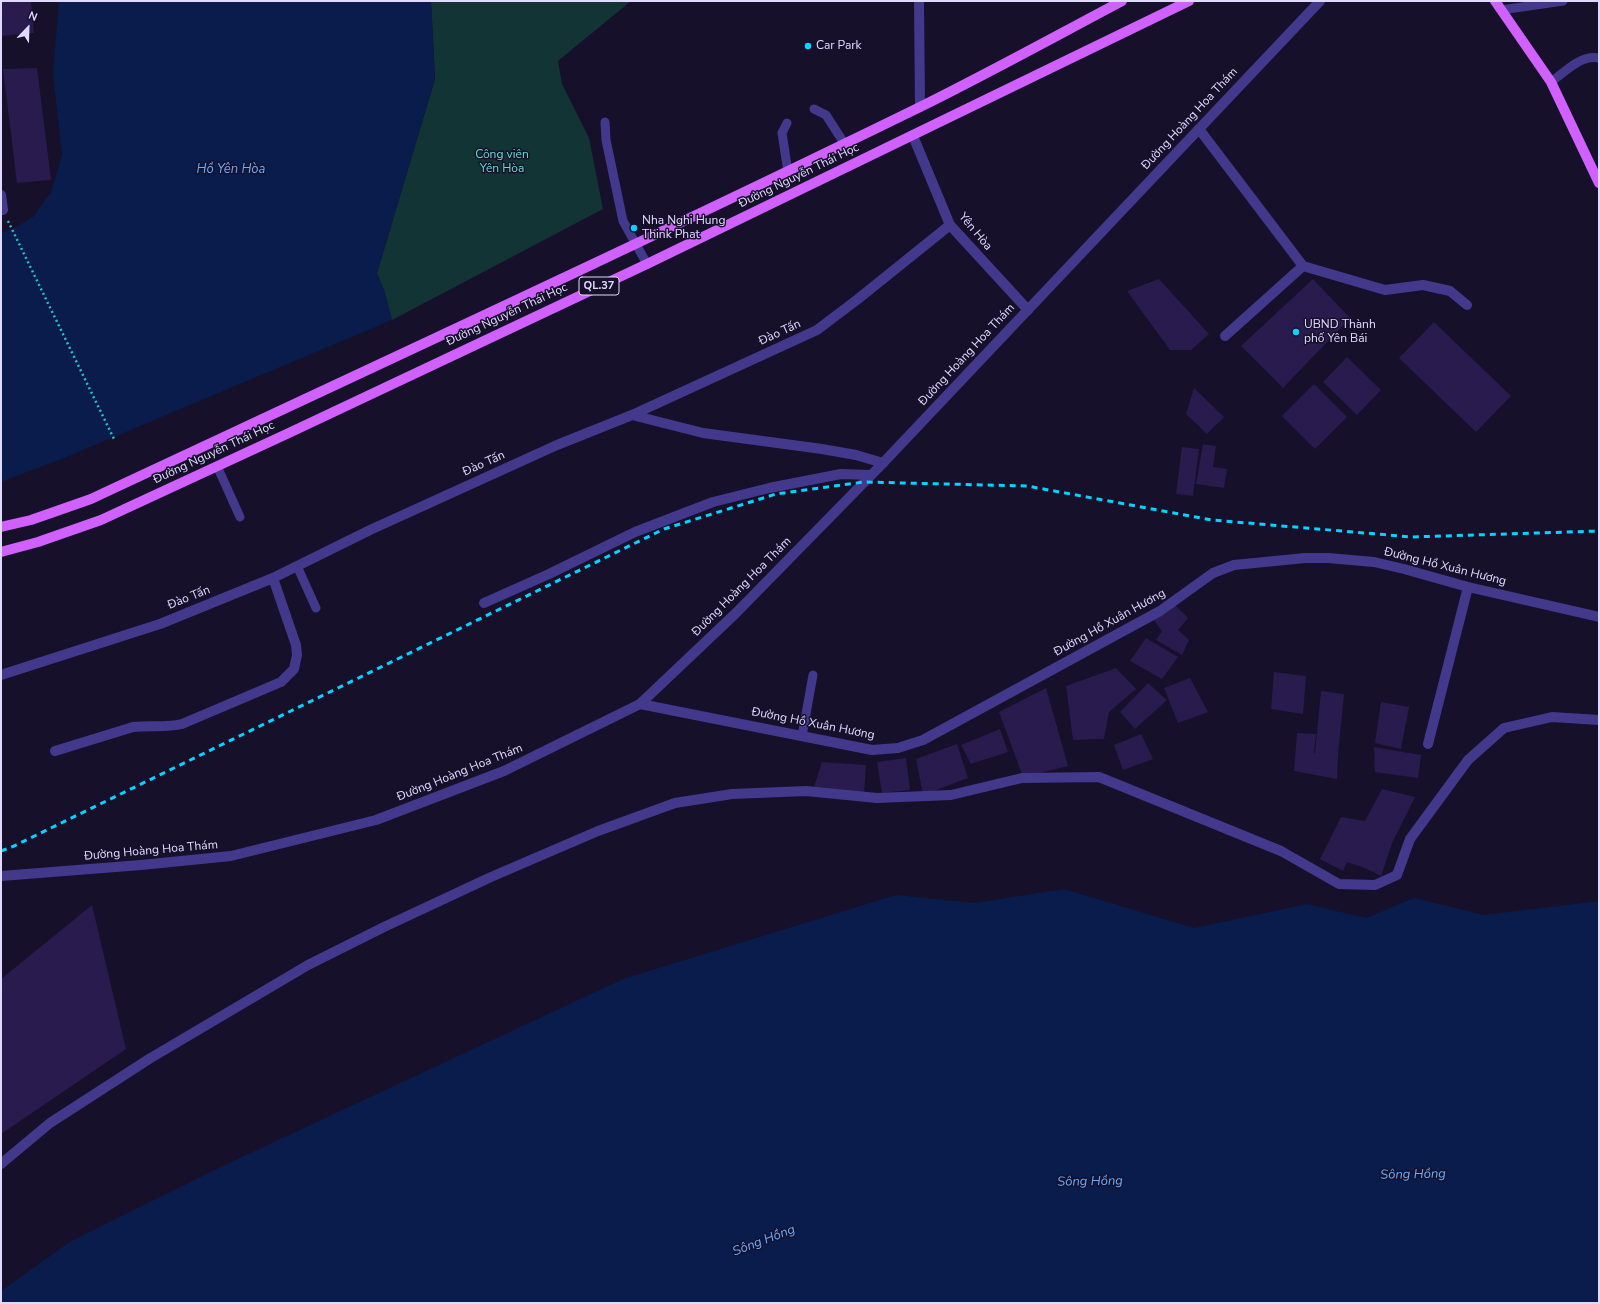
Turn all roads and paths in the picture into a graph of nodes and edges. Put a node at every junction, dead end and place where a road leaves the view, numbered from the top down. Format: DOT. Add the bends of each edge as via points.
graph roads {
  1 [pos="920,1"];
  2 [pos="1122,1"];
  3 [pos="1189,1"];
  4 [pos="1320,1"];
  5 [pos="1495,1"];
  6 [pos="1563,1"];
  7 [pos="1501,10"];
  8 [pos="1599,58"];
  9 [pos="1551,82"];
  10 [pos="920,107"];
  11 [pos="814,109"];
  12 [pos="605,122"];
  13 [pos="787,123"];
  14 [pos="1199,129"];
  15 [pos="913,136"];
  16 [pos="844,143"];
  17 [pos="788,172"];
  18 [pos="1599,183"];
  19 [pos="1,195"];
  20 [pos="2,210"];
  21 [pos="950,225"];
  22 [pos="635,244"];
  23 [pos="647,264"];
  24 [pos="1303,266"];
  25 [pos="1467,305"];
  26 [pos="1028,310"];
  27 [pos="1225,336"];
  28 [pos="632,415"];
  29 [pos="115,441"];
  30 [pos="883,462"];
  31 [pos="217,466"];
  32 [pos="871,475"];
  33 [pos="240,517"];
  34 [pos="1,527"];
  35 [pos="1,552"];
  36 [pos="297,566"];
  37 [pos="273,578"];
  38 [pos="1468,587"];
  39 [pos="484,602"];
  40 [pos="316,608"];
  41 [pos="1599,617"];
  42 [pos="1,675"];
  43 [pos="813,675"];
  44 [pos="640,704"];
  45 [pos="1599,720"];
  46 [pos="802,736"];
  47 [pos="1428,744"];
  48 [pos="55,751"];
  49 [pos="1,876"];
  50 [pos="1,1164"];
  1 -- 10 [label="street"];
  2 -- 10 [label="main road, Đường Nguyễn Thái Học / QL.37"];
  3 -- 15 [label="main road, Đường Nguyễn Thái Học / QL.37"];
  4 -- 14 [label="street, Đường Hoàng Hoa Thám"];
  5 -- 7 [label="main road"];
  6 -- 7 [label="lane"];
  7 -- 9 [label="main road"];
  8 -- 9 [label="lane" via="1583,59"];
  9 -- 18 [label="main road"];
  10 -- 16 [label="main road, Đường Nguyễn Thái Học / QL.37"];
  11 -- 16 [label="lane" via="826,115"];
  12 -- 22 [label="lane" via="606,140 623,221"];
  13 -- 17 [label="lane" via="782,133"];
  14 -- 24 [label="street"];
  14 -- 26 [label="street, Đường Hoàng Hoa Thám"];
  15 -- 21 [label="street, Yên Hòa"];
  15 -- 23 [label="main road, Đường Nguyễn Thái Học / QL.37"];
  16 -- 17 [label="main road, Đường Nguyễn Thái Học / QL.37"];
  17 -- 22 [label="main road, Đường Nguyễn Thái Học / QL.37"];
  19 -- 20 [label="street"];
  20 -- 29 [label="path"];
  21 -- 26 [label="street, Yên Hòa"];
  21 -- 28 [label="street, Đào Tấn" via="817,330"];
  22 -- 23 [label="lane"];
  22 -- 34 [label="main road, Đường Nguyễn Thái Học / QL.37" via="91,499 31,520"];
  23 -- 31 [label="main road, Đường Nguyễn Thái Học / QL.37"];
  24 -- 25 [label="street" via="1385,290 1424,285 1450,291"];
  24 -- 27 [label="street"];
  26 -- 30 [label="street, Đường Hoàng Hoa Thám"];
  28 -- 30 [label="street" via="703,433 822,449"];
  28 -- 36 [label="street, Đào Tấn" via="514,465"];
  30 -- 32 [label="street, Đường Hoàng Hoa Thám"];
  31 -- 33 [label="lane"];
  31 -- 35 [label="main road, Đường Nguyễn Thái Học / QL.37" via="101,520"];
  32 -- 39 [label="street" via="840,474 713,502 635,532"];
  32 -- 44 [label="street, Đường Hoàng Hoa Thám" via="736,613"];
  36 -- 37 [label="street, Đào Tấn"];
  36 -- 40 [label="lane"];
  37 -- 42 [label="street, Đào Tấn" via="160,624"];
  37 -- 48 [label="street" via="296,645 297,655 294,669 281,682 182,724 170,727 133,727"];
  38 -- 41 [label="street, Đường Hồ Xuân Hương"];
  38 -- 46 [label="street, Đường Hồ Xuân Hương" via="1404,569 1352,559 1305,558 1234,565 1213,573 1160,611 911,745 872,750"];
  38 -- 47 [label="street"];
  43 -- 46 [label="lane"];
  44 -- 46 [label="street, Đường Hồ Xuân Hương"];
  44 -- 49 [label="street, Đường Hoàng Hoa Thám" via="504,771 376,820 230,856"];
  45 -- 50 [label="street" via="1552,717 1504,728 1468,760 1410,839 1397,875 1375,885 1339,884 1281,851 1099,778 1022,778 951,795 877,798 806,791 732,794 675,803 598,831 491,877 308,965 149,1059 50,1123"];
}
